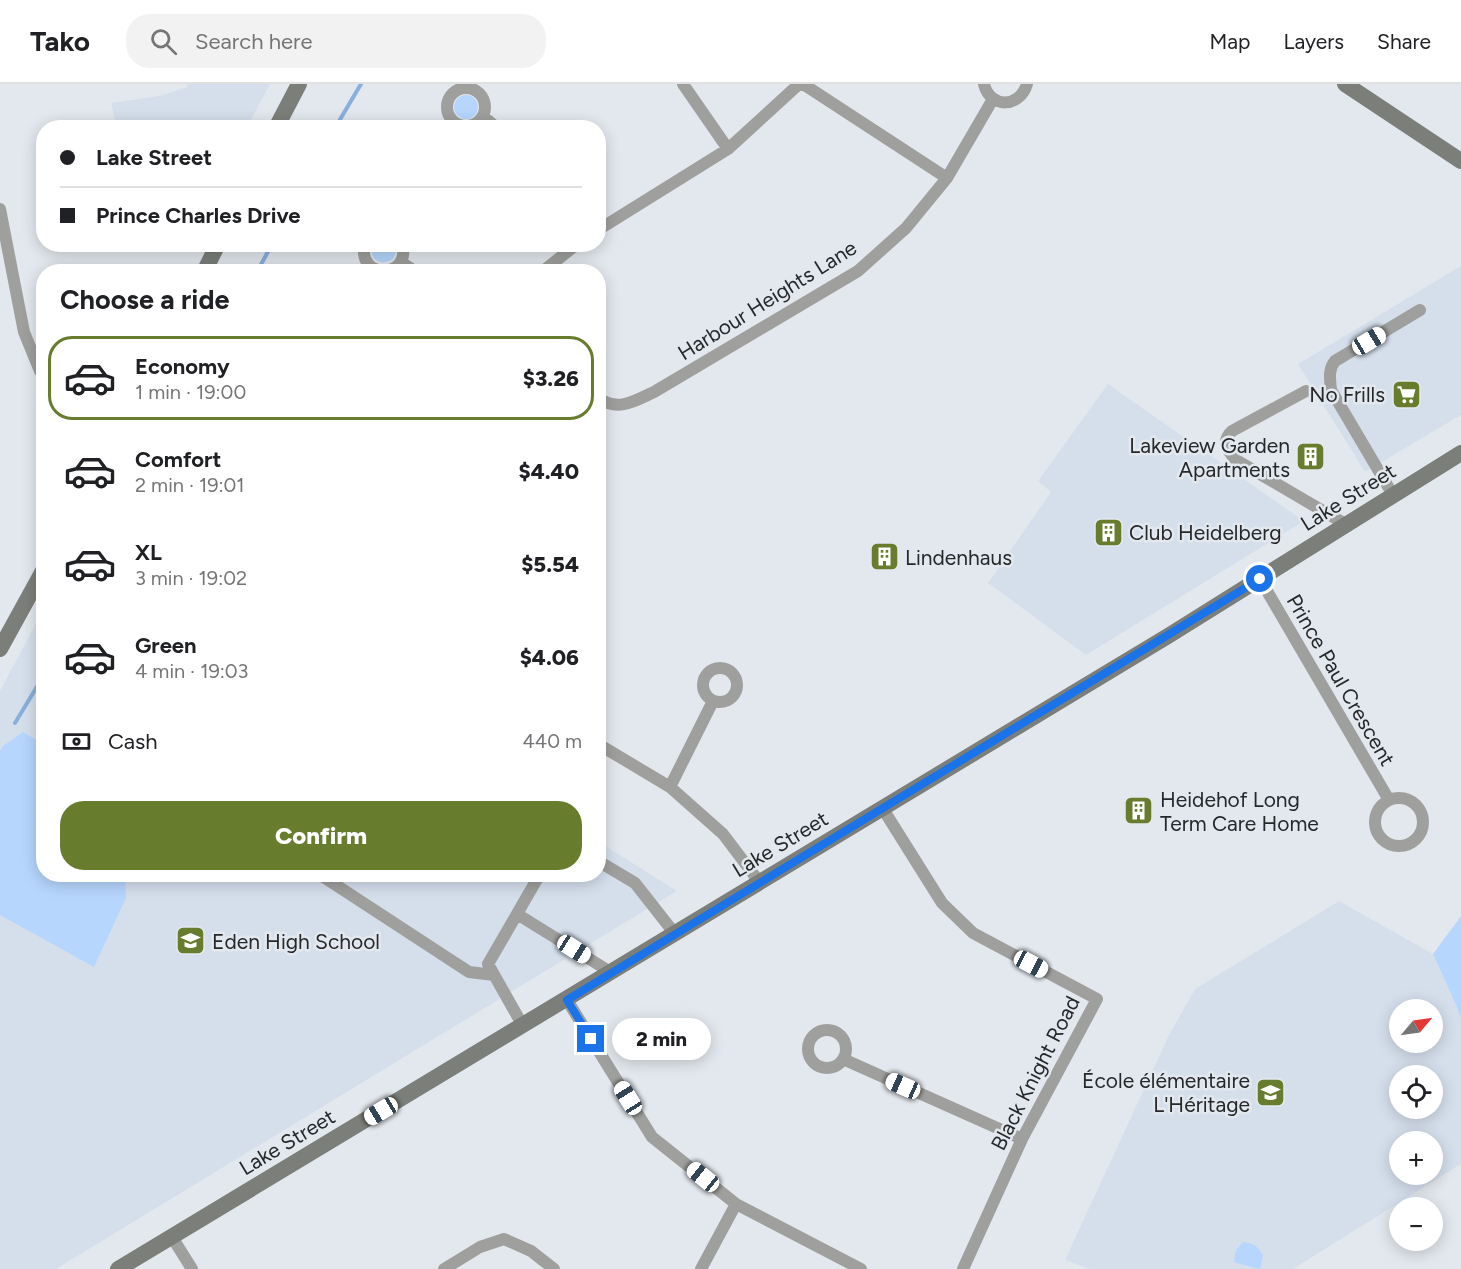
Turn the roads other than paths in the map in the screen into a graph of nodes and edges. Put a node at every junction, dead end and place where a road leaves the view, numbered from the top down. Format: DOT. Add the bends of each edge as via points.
graph roads {
  1 [pos="298,84"];
  2 [pos="683,84"];
  3 [pos="801,84"];
  4 [pos="984,84"];
  5 [pos="1027,84"];
  6 [pos="1345,84"];
  7 [pos="993,99"];
  8 [pos="483,116"];
  9 [pos="280,120"];
  10 [pos="488,120"];
  11 [pos="728,149"];
  12 [pos="1461,161"];
  13 [pos="947,178"];
  14 [pos="0,208"];
  15 [pos="606,225"];
  16 [pos="403,252"];
  17 [pos="567,252"];
  18 [pos="401,262"];
  19 [pos="404,264"];
  20 [pos="552,264"];
  21 [pos="1420,310"];
  22 [pos="36,361"];
  23 [pos="1306,391"];
  24 [pos="606,403"];
  25 [pos="1461,453"];
  26 [pos="1393,495"];
  27 [pos="1347,525"];
  28 [pos="1260,579"];
  29 [pos="36,584"];
  30 [pos="0,649"];
  31 [pos="713,700"];
  32 [pos="606,749"];
  33 [pos="670,787"];
  34 [pos="1389,800"];
  35 [pos="883,808"];
  36 [pos="606,866"];
  37 [pos="331,882"];
  38 [pos="535,882"];
  39 [pos="760,883"];
  40 [pos="517,914"];
  41 [pos="675,934"];
  42 [pos="612,973"];
  43 [pos="494,975"];
  44 [pos="567,1000"];
  45 [pos="523,1026"];
  46 [pos="843,1059"];
  47 [pos="1022,1139"];
  48 [pos="736,1204"];
  49 [pos="172,1237"];
  50 [pos="118,1269"];
  51 [pos="192,1269"];
  52 [pos="444,1269"];
  53 [pos="554,1269"];
  54 [pos="701,1269"];
  55 [pos="861,1269"];
  56 [pos="963,1269"];
  1 -- 9 [label="main road"];
  2 -- 11 [label="street"];
  3 -- 11 [label="street"];
  3 -- 13 [label="street"];
  4 -- 7 [label="street"];
  5 -- 7 [label="street" via="1015,101"];
  6 -- 12 [label="main road"];
  7 -- 13 [label="street, Harbour Heights Lane"];
  8 -- 10 [label="street"];
  11 -- 15 [label="street"];
  13 -- 24 [label="street, Harbour Heights Lane" via="906,228 858,271 654,392 629,403"];
  14 -- 22 [label="street" via="24,332"];
  16 -- 18 [label="street"];
  17 -- 20 [label="street"];
  18 -- 19 [label="street"];
  21 -- 26 [label="street" via="1335,361 1330,375 1331,390"];
  23 -- 27 [label="street" via="1232,431 1227,435 1227,448 1236,460"];
  25 -- 26 [label="main road, Lake Street"];
  26 -- 27 [label="main road, Lake Street"];
  27 -- 28 [label="main road, Lake Street"];
  28 -- 34 [label="street, Prince Paul Crescent"];
  28 -- 35 [label="main road, Lake Street"];
  29 -- 30 [label="main road"];
  31 -- 33 [label="street"];
  32 -- 33 [label="street"];
  33 -- 39 [label="street" via="723,834"];
  35 -- 39 [label="main road, Lake Street"];
  35 -- 47 [label="street, Black Knight Road" via="942,903 973,933 1097,999"];
  36 -- 41 [label="street" via="635,883"];
  37 -- 43 [label="street" via="469,972"];
  38 -- 40 [label="street"];
  39 -- 41 [label="main road, Lake Street"];
  40 -- 42 [label="street"];
  40 -- 43 [label="street" via="488,964"];
  41 -- 42 [label="main road, Lake Street"];
  42 -- 44 [label="main road, Lake Street"];
  43 -- 45 [label="street"];
  44 -- 45 [label="main road, Lake Street"];
  44 -- 48 [label="street" via="652,1137"];
  45 -- 49 [label="main road, Lake Street"];
  46 -- 47 [label="street"];
  47 -- 56 [label="street, Black Knight Road"];
  48 -- 54 [label="street"];
  48 -- 55 [label="street"];
  49 -- 50 [label="main road, Lake Street"];
  49 -- 51 [label="street"];
  52 -- 53 [label="street" via="480,1247 504,1239 531,1251"];
}
